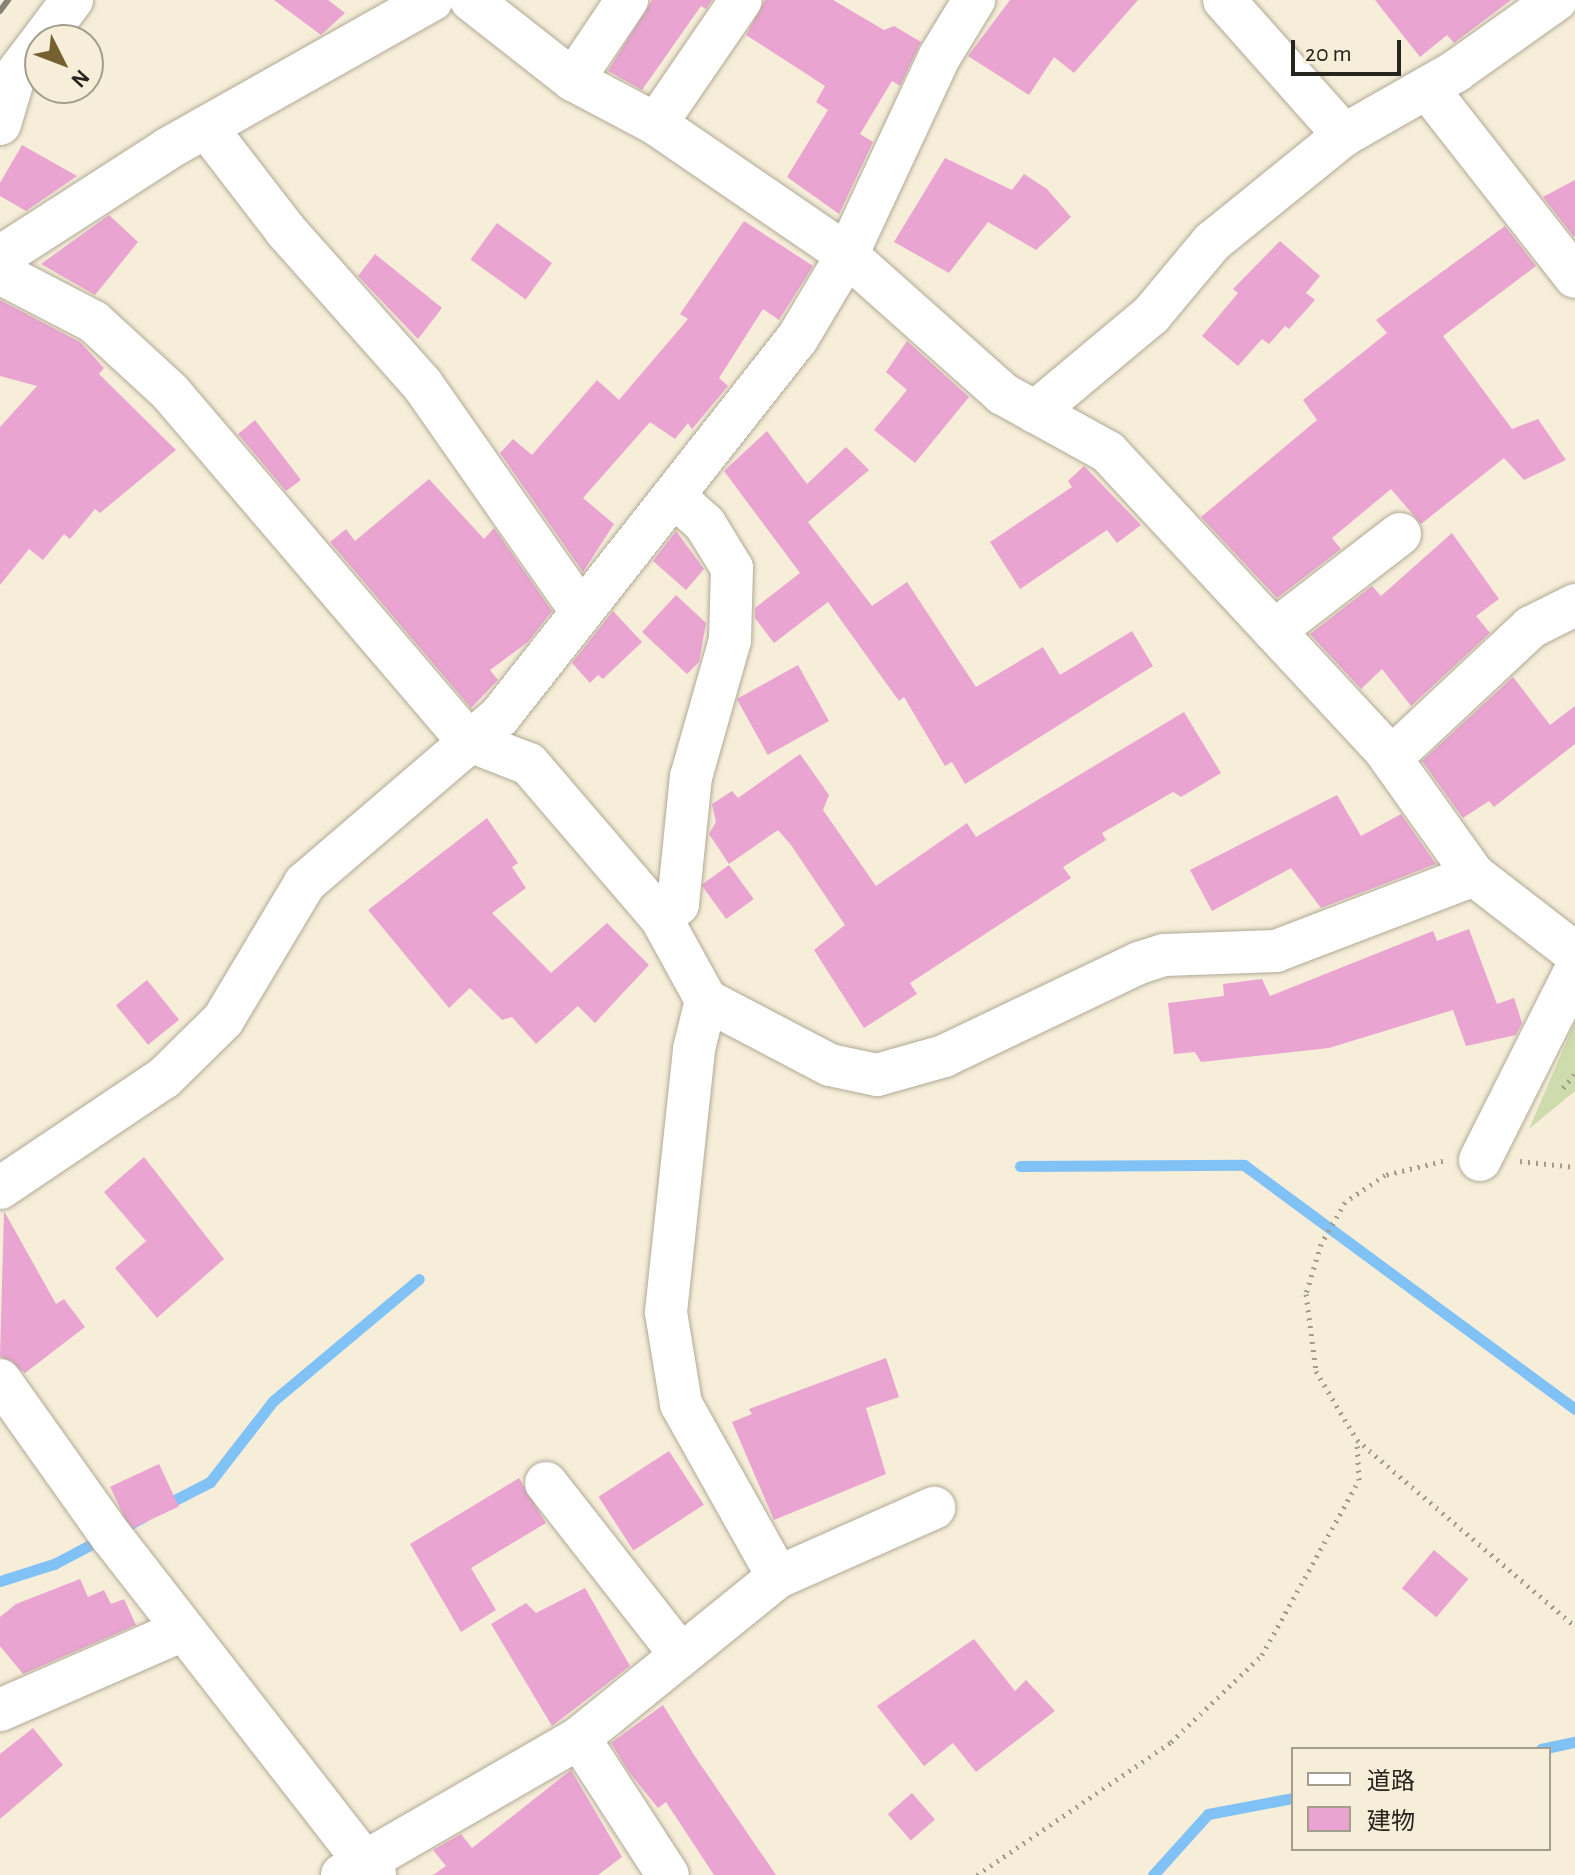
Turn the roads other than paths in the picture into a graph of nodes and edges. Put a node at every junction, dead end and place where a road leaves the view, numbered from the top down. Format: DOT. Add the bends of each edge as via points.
graph roads {
  1 [pos="72,0"];
  2 [pos="432,0"];
  3 [pos="471,0"];
  4 [pos="627,0"];
  5 [pos="741,0"];
  6 [pos="974,0"];
  7 [pos="1224,0"];
  8 [pos="1556,0"];
  9 [pos="54,24"];
  10 [pos="24,64"];
  11 [pos="573,80"];
  12 [pos="1427,88"];
  13 [pos="0,124"];
  14 [pos="656,124"];
  15 [pos="206,127"];
  16 [pos="1344,135"];
  17 [pos="847,255"];
  18 [pos="0,257"];
  19 [pos="0,273"];
  20 [pos="1575,277"];
  21 [pos="1035,412"];
  22 [pos="675,497"];
  23 [pos="1400,534"];
  24 [pos="1575,605"];
  25 [pos="579,608"];
  26 [pos="1274,631"];
  27 [pos="467,740"];
  28 [pos="1391,758"];
  29 [pos="1474,875"];
  30 [pos="661,918"];
  31 [pos="1575,953"];
  32 [pos="1575,971"];
  33 [pos="706,1000"];
  34 [pos="1480,1160"];
  35 [pos="0,1188"];
  36 [pos="0,1380"];
  37 [pos="546,1483"];
  38 [pos="934,1508"];
  39 [pos="778,1577"];
  40 [pos="183,1630"];
  41 [pos="680,1654"];
  42 [pos="0,1710"];
  43 [pos="579,1738"];
  44 [pos="360,1871"];
  45 [pos="668,1875"];
  1 -- 9 [label="street"];
  2 -- 15 [label="street"];
  3 -- 11 [label="street"];
  4 -- 11 [label="street"];
  5 -- 14 [label="street"];
  6 -- 17 [label="street" via="940,56"];
  7 -- 16 [label="street"];
  8 -- 12 [label="street"];
  10 -- 13 [label="street" via="14,77"];
  11 -- 14 [label="street"];
  12 -- 16 [label="street"];
  12 -- 20 [label="street"];
  14 -- 17 [label="street"];
  15 -- 18 [label="street"];
  15 -- 25 [label="street" via="286,231 422,384"];
  16 -- 21 [label="street" via="1212,242 1151,315"];
  17 -- 21 [label="street" via="1003,394"];
  17 -- 22 [label="street" via="797,339"];
  19 -- 27 [label="street" via="94,322 170,392"];
  21 -- 26 [label="street" via="1108,452"];
  22 -- 25 [label="street"];
  22 -- 30 [label="street" via="705,524 732,568 730,640 691,777 678,904"];
  23 -- 26 [label="street"];
  24 -- 28 [label="street" via="1531,627"];
  25 -- 27 [label="street" via="500,716"];
  26 -- 28 [label="street"];
  27 -- 30 [label="street" via="529,764"];
  27 -- 35 [label="street" via="305,883 223,1020 164,1078"];
  28 -- 29 [label="street"];
  29 -- 31 [label="street"];
  29 -- 33 [label="street" via="1276,951 1164,955 1139,963 944,1056 877,1075 830,1065"];
  30 -- 33 [label="street"];
  32 -- 34 [label="street"];
  33 -- 39 [label="street" via="692,1065 666,1312 681,1404"];
  36 -- 40 [label="street"];
  37 -- 41 [label="street"];
  38 -- 39 [label="street"];
  39 -- 41 [label="street"];
  40 -- 42 [label="street"];
  40 -- 44 [label="street"];
  41 -- 43 [label="street"];
  43 -- 44 [label="street"];
  43 -- 45 [label="street"];
}
